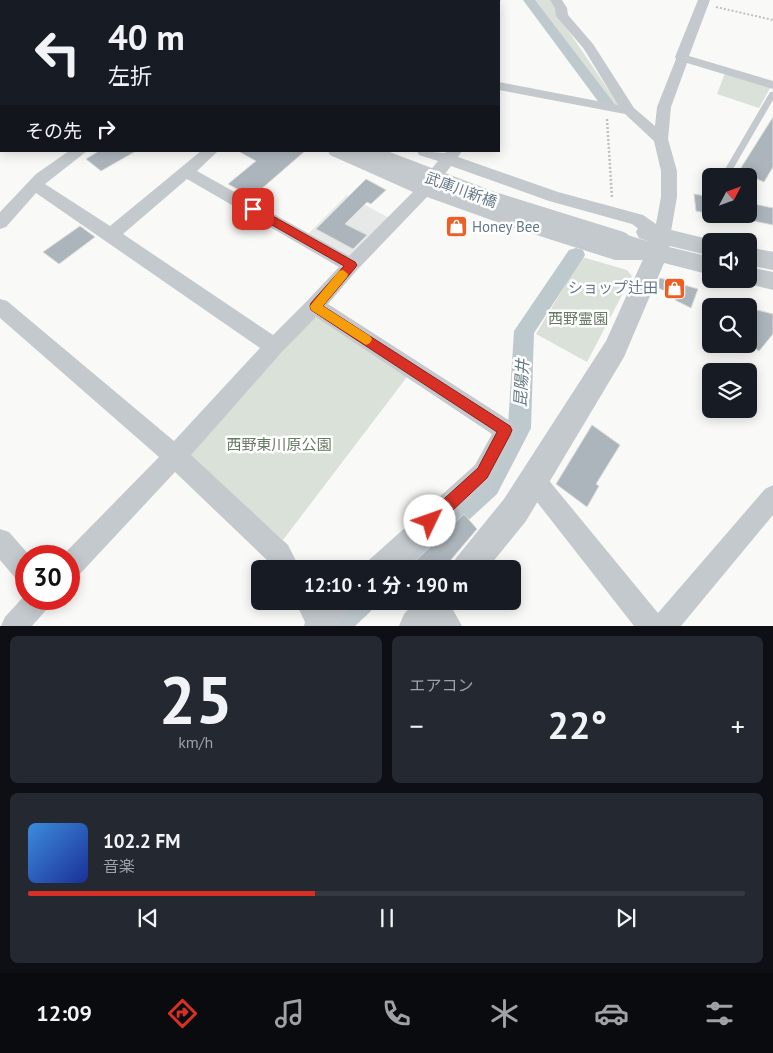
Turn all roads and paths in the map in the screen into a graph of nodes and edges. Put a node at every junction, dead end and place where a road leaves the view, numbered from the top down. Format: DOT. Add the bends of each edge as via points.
graph roads {
  1 [pos="556,0"];
  2 [pos="703,2"];
  3 [pos="773,20"];
  4 [pos="681,57"];
  5 [pos="773,85"];
  6 [pos="500,87"];
  7 [pos="773,94"];
  8 [pos="606,108"];
  9 [pos="629,111"];
  10 [pos="661,139"];
  11 [pos="79,152"];
  12 [pos="210,152"];
  13 [pos="336,152"];
  14 [pos="363,152"];
  15 [pos="397,152"];
  16 [pos="430,152"];
  17 [pos="452,156"];
  18 [pos="730,168"];
  19 [pos="187,172"];
  20 [pos="35,185"];
  21 [pos="424,190"];
  22 [pos="1,219"];
  23 [pos="618,226"];
  24 [pos="111,235"];
  25 [pos="660,245"];
  26 [pos="702,247"];
  27 [pos="757,258"];
  28 [pos="773,261"];
  29 [pos="702,262"];
  30 [pos="351,265"];
  31 [pos="757,278"];
  32 [pos="773,281"];
  33 [pos="315,306"];
  34 [pos="0,307"];
  35 [pos="274,347"];
  36 [pos="175,456"];
  37 [pos="534,480"];
  38 [pos="773,497"];
  39 [pos="0,541"];
  40 [pos="80,555"];
  41 [pos="15,558"];
  42 [pos="282,560"];
  43 [pos="388,560"];
  44 [pos="474,560"];
  45 [pos="29,610"];
  46 [pos="326,610"];
  47 [pos="315,616"];
  48 [pos="14,626"];
  49 [pos="651,626"];
  50 [pos="664,626"];
  1 -- 9 [label="street" via="562,16 589,46"];
  2 -- 3 [label="path"];
  2 -- 4 [label="street"];
  4 -- 5 [label="street"];
  4 -- 10 [label="street" via="664,107"];
  6 -- 8 [label="street"];
  7 -- 18 [label="lane"];
  8 -- 9 [label="street"];
  8 -- 23 [label="path" via="612,201"];
  9 -- 10 [label="street"];
  10 -- 25 [label="street" via="669,172 669,197"];
  11 -- 20 [label="street"];
  12 -- 19 [label="street"];
  13 -- 21 [label="street"];
  14 -- 23 [label="street, 武庫川新橋, bridge" via="539,217"];
  15 -- 23 [label="street, 武庫川新橋" via="482,184"];
  16 -- 17 [label="street"];
  17 -- 21 [label="street"];
  17 -- 23 [label="street" via="556,196"];
  19 -- 24 [label="street"];
  19 -- 30 [label="street"];
  20 -- 22 [label="street"];
  20 -- 24 [label="street"];
  21 -- 25 [label="street" via="615,253"];
  21 -- 30 [label="street"];
  23 -- 25 [label="street"];
  23 -- 25 [label="street" via="637,219"];
  24 -- 35 [label="street"];
  25 -- 26 [label="street"];
  25 -- 29 [label="street"];
  25 -- 37 [label="street" via="615,350"];
  27 -- 28 [label="street"];
  30 -- 33 [label="street"];
  31 -- 32 [label="street"];
  33 -- 35 [label="street"];
  33 -- 43 [label="street" via="505,430 483,473"];
  34 -- 36 [label="street"];
  35 -- 36 [label="street"];
  36 -- 40 [label="street"];
  36 -- 42 [label="street"];
  37 -- 44 [label="street" via="515,510"];
  37 -- 49 [label="street"];
  38 -- 50 [label="street"];
  39 -- 41 [label="street"];
  45 -- 48 [label="street"];
  46 -- 47 [label="street"];
}
